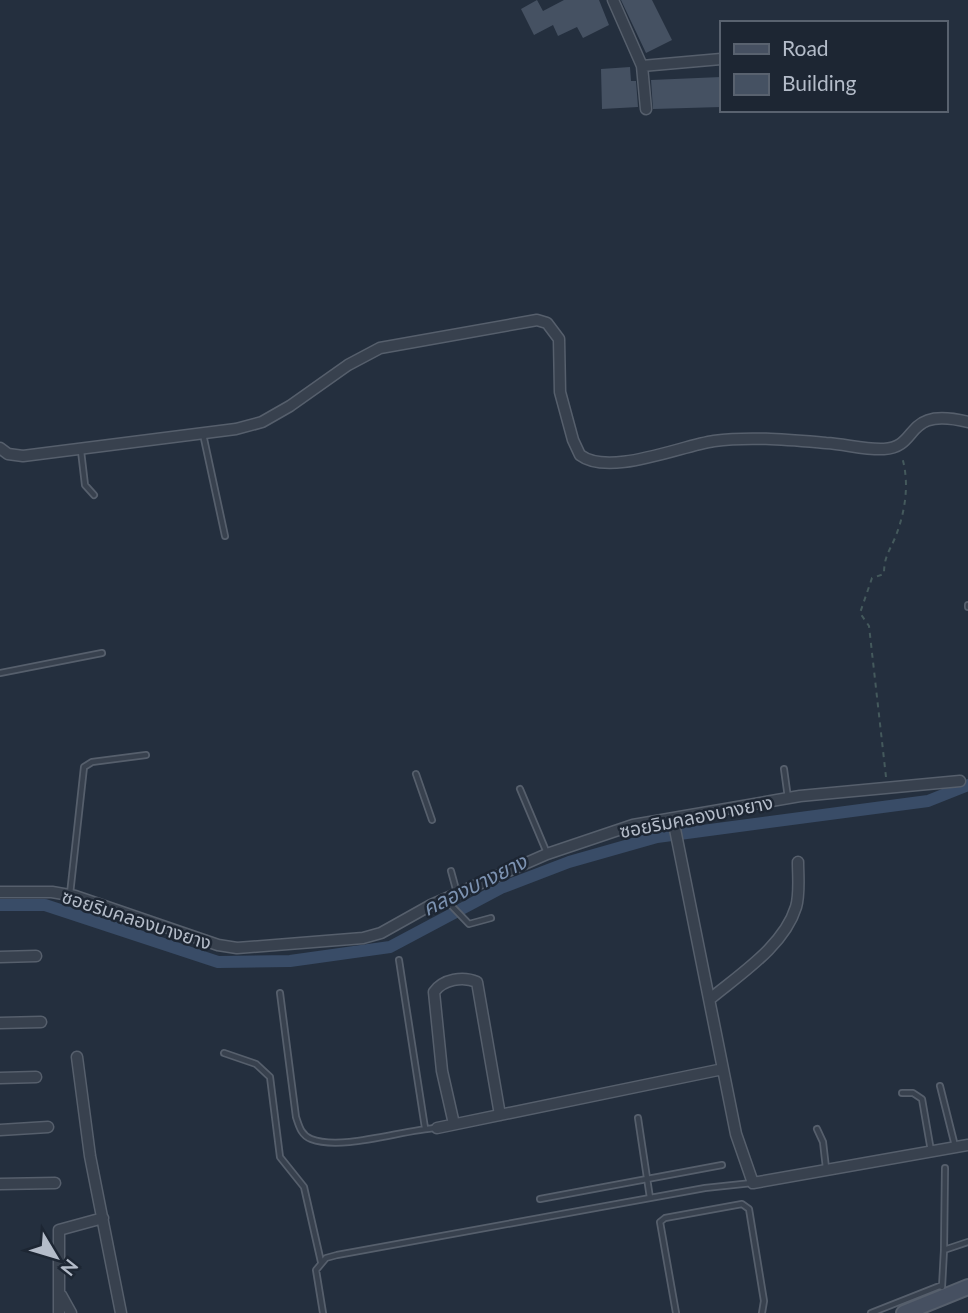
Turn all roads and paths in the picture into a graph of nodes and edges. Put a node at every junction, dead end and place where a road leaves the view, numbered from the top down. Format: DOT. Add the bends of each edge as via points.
graph roads {
  1 [pos="613,0"];
  2 [pos="720,59"];
  3 [pos="642,66"];
  4 [pos="646,109"];
  5 [pos="968,422"];
  6 [pos="204,435"];
  7 [pos="897,446"];
  8 [pos="0,448"];
  9 [pos="80,449"];
  10 [pos="94,495"];
  11 [pos="225,536"];
  12 [pos="102,653"];
  13 [pos="0,673"];
  14 [pos="146,755"];
  15 [pos="784,769"];
  16 [pos="416,774"];
  17 [pos="960,780"];
  18 [pos="520,789"];
  19 [pos="887,789"];
  20 [pos="788,797"];
  21 [pos="432,820"];
  22 [pos="673,822"];
  23 [pos="547,854"];
  24 [pos="798,862"];
  25 [pos="451,871"];
  26 [pos="0,892"];
  27 [pos="457,893"];
  28 [pos="70,895"];
  29 [pos="444,899"];
  30 [pos="491,918"];
  31 [pos="36,956"];
  32 [pos="0,957"];
  33 [pos="399,960"];
  34 [pos="280,993"];
  35 [pos="710,999"];
  36 [pos="41,1022"];
  37 [pos="0,1023"];
  38 [pos="224,1053"];
  39 [pos="77,1057"];
  40 [pos="723,1069"];
  41 [pos="36,1077"];
  42 [pos="0,1078"];
  43 [pos="940,1086"];
  44 [pos="902,1093"];
  45 [pos="500,1115"];
  46 [pos="638,1118"];
  47 [pos="454,1124"];
  48 [pos="48,1127"];
  49 [pos="425,1128"];
  50 [pos="437,1128"];
  51 [pos="817,1129"];
  52 [pos="0,1130"];
  53 [pos="968,1144"];
  54 [pos="955,1147"];
  55 [pos="932,1152"];
  56 [pos="722,1165"];
  57 [pos="945,1168"];
  58 [pos="827,1172"];
  59 [pos="647,1180"];
  60 [pos="55,1183"];
  61 [pos="753,1183"];
  62 [pos="0,1184"];
  63 [pos="650,1198"];
  64 [pos="540,1199"];
  65 [pos="103,1218"];
  66 [pos="968,1242"];
  67 [pos="944,1250"];
  68 [pos="321,1262"];
  69 [pos="968,1287"];
  70 [pos="944,1291"];
  71 [pos="61,1294"];
  72 [pos="60,1313"];
  73 [pos="71,1313"];
  74 [pos="121,1313"];
  75 [pos="323,1313"];
  76 [pos="676,1313"];
  77 [pos="762,1313"];
  78 [pos="871,1313"];
  79 [pos="904,1313"];
  1 -- 3 [label="street"];
  2 -- 3 [label="street"];
  3 -- 4 [label="street"];
  5 -- 7 [label="street" via="948,417 926,419"];
  6 -- 7 [label="street" via="262,422 380,348 537,320 547,323 559,339 561,392 573,440 587,461 612,463 731,440 885,450"];
  6 -- 9 [label="street"];
  6 -- 11 [label="lane"];
  7 -- 19 [label="path" via="905,472 905,512 884,556 884,574 872,578 860,613 869,625"];
  8 -- 9 [label="street" via="23,456"];
  9 -- 10 [label="lane" via="85,485"];
  12 -- 13 [label="lane"];
  14 -- 28 [label="lane" via="84,767"];
  15 -- 20 [label="lane"];
  16 -- 21 [label="lane"];
  17 -- 19 [label="street, ซอยริมคลองบางยาง"];
  18 -- 23 [label="lane"];
  19 -- 20 [label="street, ซอยริมคลองบางยาง"];
  20 -- 22 [label="street, ซอยริมคลองบางยาง"];
  22 -- 23 [label="street, ซอยริมคลองบางยาง" via="633,825"];
  22 -- 35 [label="street"];
  23 -- 27 [label="street, ซอยริมคลองบางยาง"];
  24 -- 35 [label="street" via="797,905 788,925 769,948"];
  25 -- 27 [label="lane"];
  26 -- 28 [label="street, ซอยริมคลองบางยาง"];
  27 -- 29 [label="street, ซอยริมคลองบางยาง"];
  28 -- 29 [label="street, ซอยริมคลองบางยาง" via="237,948 363,939"];
  29 -- 30 [label="lane" via="465,922"];
  31 -- 32 [label="street"];
  33 -- 49 [label="lane"];
  34 -- 49 [label="lane" via="302,1133 335,1142"];
  35 -- 40 [label="street"];
  36 -- 37 [label="street"];
  38 -- 68 [label="lane" via="256,1064 270,1077 280,1157 304,1187"];
  39 -- 65 [label="street"];
  40 -- 45 [label="street"];
  40 -- 61 [label="street" via="736,1134"];
  41 -- 42 [label="street"];
  43 -- 54 [label="lane"];
  44 -- 55 [label="lane" via="922,1099"];
  45 -- 47 [label="street"];
  45 -- 47 [label="street" via="477,982 468,978 451,981 439,984 434,992 442,1071"];
  46 -- 59 [label="lane"];
  47 -- 50 [label="street"];
  48 -- 52 [label="street"];
  49 -- 50 [label="lane"];
  51 -- 58 [label="lane"];
  53 -- 54 [label="street"];
  54 -- 55 [label="street"];
  55 -- 58 [label="street"];
  56 -- 59 [label="lane"];
  57 -- 67 [label="lane"];
  58 -- 61 [label="street"];
  59 -- 63 [label="lane"];
  59 -- 64 [label="lane"];
  60 -- 62 [label="street"];
  61 -- 63 [label="lane"];
  63 -- 68 [label="lane" via="337,1255"];
  65 -- 71 [label="street" via="59,1230"];
  65 -- 74 [label="street"];
  66 -- 67 [label="lane"];
  67 -- 70 [label="lane"];
  68 -- 75 [label="lane" via="316,1270"];
  69 -- 70 [label="street"];
  70 -- 78 [label="lane"];
  70 -- 79 [label="street"];
  71 -- 72 [label="street"];
  71 -- 73 [label="street"];
  76 -- 77 [label="lane" via="660,1222 742,1204 750,1209"];
}
